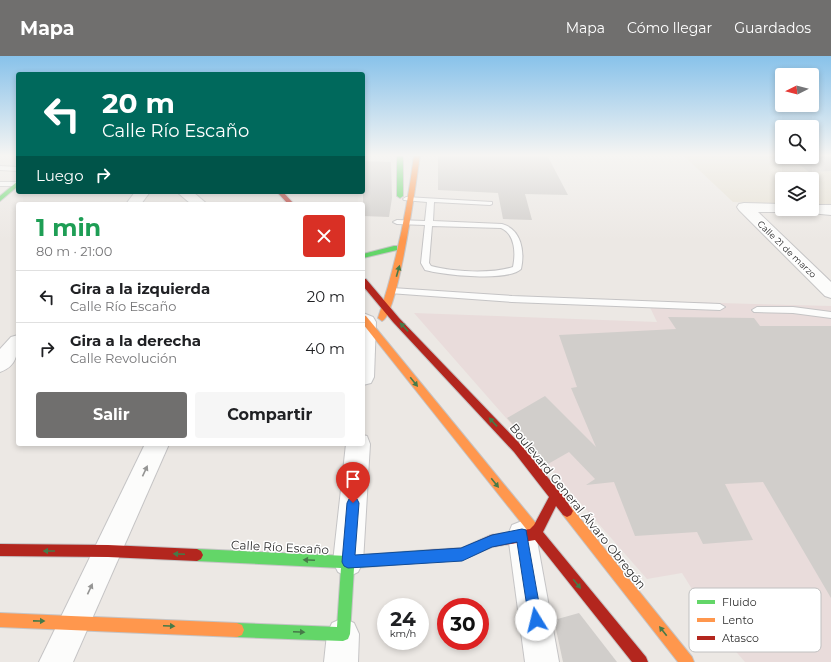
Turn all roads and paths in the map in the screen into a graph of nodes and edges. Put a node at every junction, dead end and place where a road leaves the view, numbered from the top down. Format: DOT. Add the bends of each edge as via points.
graph roads {
  1 [pos="399,183"];
  2 [pos="414,183"];
  3 [pos="0,184"];
  4 [pos="16,184"];
  5 [pos="16,185"];
  6 [pos="141,194"];
  7 [pos="187,194"];
  8 [pos="282,194"];
  9 [pos="0,199"];
  10 [pos="412,199"];
  11 [pos="431,200"];
  12 [pos="135,202"];
  13 [pos="197,202"];
  14 [pos="289,202"];
  15 [pos="490,204"];
  16 [pos="775,208"];
  17 [pos="398,210"];
  18 [pos="819,210"];
  19 [pos="831,210"];
  20 [pos="408,222"];
  21 [pos="428,222"];
  22 [pos="394,248"];
  23 [pos="365,255"];
  24 [pos="389,261"];
  25 [pos="365,282"];
  26 [pos="392,291"];
  27 [pos="378,292"];
  28 [pos="831,292"];
  29 [pos="386,307"];
  30 [pos="720,307"];
  31 [pos="757,310"];
  32 [pos="831,315"];
  33 [pos="367,324"];
  34 [pos="16,344"];
  35 [pos="365,352"];
  36 [pos="0,364"];
  37 [pos="156,446"];
  38 [pos="358,446"];
  39 [pos="556,495"];
  40 [pos="529,534"];
  41 [pos="0,550"];
  42 [pos="108,551"];
  43 [pos="348,562"];
  44 [pos="0,620"];
  45 [pos="74,622"];
  46 [pos="342,648"];
  47 [pos="56,662"];
  48 [pos="542,662"];
  49 [pos="641,662"];
  50 [pos="687,662"];
  1 -- 17 [label="main road"];
  2 -- 10 [label="main road"];
  3 -- 4 [label="lane"];
  5 -- 9 [label="main road"];
  6 -- 12 [label="street"];
  7 -- 13 [label="street"];
  8 -- 14 [label="main road"];
  10 -- 11 [label="lane"];
  10 -- 17 [label="lane"];
  10 -- 20 [label="main road"];
  11 -- 15 [label="lane"];
  11 -- 21 [label="lane"];
  16 -- 28 [label="street, Calle 21 de marzo" via="744,207"];
  17 -- 20 [label="lane"];
  17 -- 22 [label="main road"];
  18 -- 19 [label="street"];
  20 -- 21 [label="lane"];
  26 -- 20 [label="main road, one-way"];
  21 -- 21 [label="lane" via="502,226 510,230 514,234 519,261 517,269 510,272 475,273 428,268 425,263"];
  22 -- 23 [label="main road"];
  22 -- 24 [label="main road"];
  25 -- 27 [label="main road, Boulevard General Álvaro Obregón"];
  26 -- 29 [label="main road"];
  26 -- 30 [label="lane" via="512,299"];
  27 -- 29 [label="main road, Boulevard General Álvaro Obregón"];
  27 -- 33 [label="main road"];
  29 -- 33 [label="main road"];
  39 -- 29 [label="main road, Boulevard General Álvaro Obregón, one-way" via="518,448"];
  31 -- 32 [label="lane" via="793,310"];
  33 -- 35 [label="street"];
  33 -- 40 [label="main road, one-way"];
  34 -- 36 [label="street"];
  42 -- 37 [label="street, one-way"];
  38 -- 43 [label="street"];
  39 -- 40 [label="main road"];
  50 -- 39 [label="main road, Boulevard General Álvaro Obregón, one-way"];
  40 -- 43 [label="main road, Calle Río Escaño" via="492,541 462,554"];
  40 -- 48 [label="street"];
  40 -- 49 [label="main road, one-way"];
  42 -- 41 [label="main road, Calle Río Escaño, one-way"];
  43 -- 42 [label="main road, Calle Río Escaño, one-way"];
  45 -- 42 [label="street, one-way"];
  43 -- 46 [label="main road"];
  44 -- 45 [label="main road, one-way"];
  45 -- 46 [label="main road, one-way"];
  45 -- 47 [label="street"];
}
